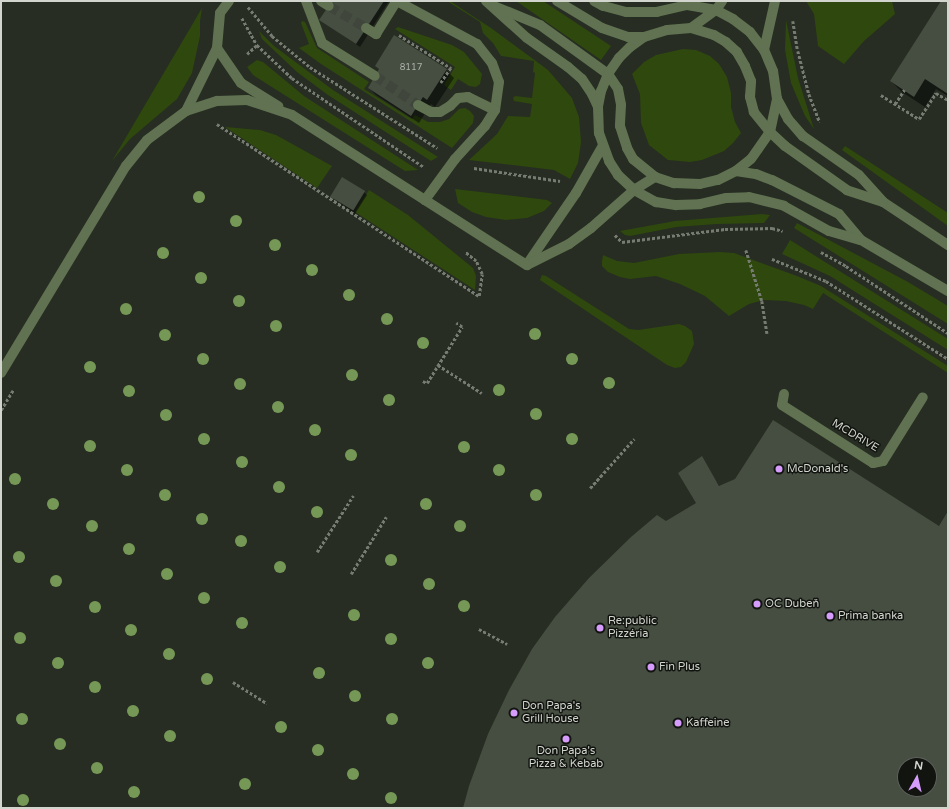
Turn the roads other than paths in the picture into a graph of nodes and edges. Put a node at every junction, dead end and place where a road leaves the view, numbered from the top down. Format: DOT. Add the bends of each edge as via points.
graph roads {
  1 [pos="306,1"];
  2 [pos="397,1"];
  3 [pos="557,1"];
  4 [pos="594,1"];
  5 [pos="722,1"];
  6 [pos="775,1"];
  7 [pos="228,2"];
  8 [pos="690,3"];
  9 [pos="490,4"];
  10 [pos="716,10"];
  11 [pos="366,28"];
  12 [pos="691,28"];
  13 [pos="644,38"];
  14 [pos="217,48"];
  15 [pos="764,50"];
  16 [pos="608,74"];
  17 [pos="375,76"];
  18 [pos="776,99"];
  19 [pos="422,107"];
  20 [pos="598,107"];
  21 [pos="495,110"];
  22 [pos="186,111"];
  23 [pos="292,115"];
  24 [pos="770,132"];
  25 [pos="602,147"];
  26 [pos="736,171"];
  27 [pos="655,177"];
  28 [pos="634,190"];
  29 [pos="425,200"];
  30 [pos="882,202"];
  31 [pos="861,240"];
  32 [pos="948,245"];
  33 [pos="527,265"];
  34 [pos="948,291"];
  35 [pos="1,373"];
  36 [pos="784,394"];
  37 [pos="924,397"];
  1 -- 17 [label="street" via="322,43"];
  2 -- 11 [label="street" via="376,34"];
  2 -- 21 [label="street" via="477,44 492,63 498,82"];
  3 -- 13 [label="street" via="602,28 628,37"];
  4 -- 8 [label="street" via="626,12 657,12"];
  5 -- 10 [label="street"];
  6 -- 15 [label="street"];
  7 -- 14 [label="street" via="220,14"];
  8 -- 10 [label="street"];
  9 -- 16 [label="street" via="540,25"];
  9 -- 20 [label="street" via="528,38 582,79"];
  10 -- 12 [label="street"];
  10 -- 15 [label="street" via="750,32"];
  12 -- 13 [label="street" via="667,30"];
  12 -- 24 [label="street" via="714,35 737,52 751,82 750,97 754,112"];
  13 -- 16 [label="street" via="630,47"];
  14 -- 22 [label="street"];
  14 -- 23 [label="street" via="241,83"];
  15 -- 18 [label="street" via="773,71"];
  16 -- 20 [label="street"];
  16 -- 27 [label="street" via="618,89 621,105 620,126 627,148 633,159"];
  18 -- 24 [label="street"];
  18 -- 30 [label="street" via="788,119 803,136 859,175"];
  19 -- 21 [label="street" via="431,112 440,112 458,98 468,97"];
  20 -- 25 [label="street"];
  21 -- 29 [label="street"];
  22 -- 23 [label="street" via="217,101 247,100"];
  22 -- 35 [label="street" via="147,140 126,166"];
  23 -- 29 [label="street"];
  24 -- 26 [label="street" via="751,159"];
  24 -- 30 [label="street" via="785,146 847,190"];
  25 -- 28 [label="street" via="618,175"];
  25 -- 33 [label="street" via="576,193"];
  26 -- 27 [label="street" via="718,180 700,184 674,183"];
  26 -- 31 [label="street" via="772,180 839,214"];
  27 -- 28 [label="street"];
  28 -- 31 [label="street" via="656,202 676,205 749,197 784,206 829,231"];
  28 -- 33 [label="street" via="569,244"];
  29 -- 33 [label="street"];
  30 -- 32 [label="street"];
  31 -- 34 [label="street"];
  36 -- 37 [label="street, MCDRIVE" via="782,405 873,463 883,461"];
}
